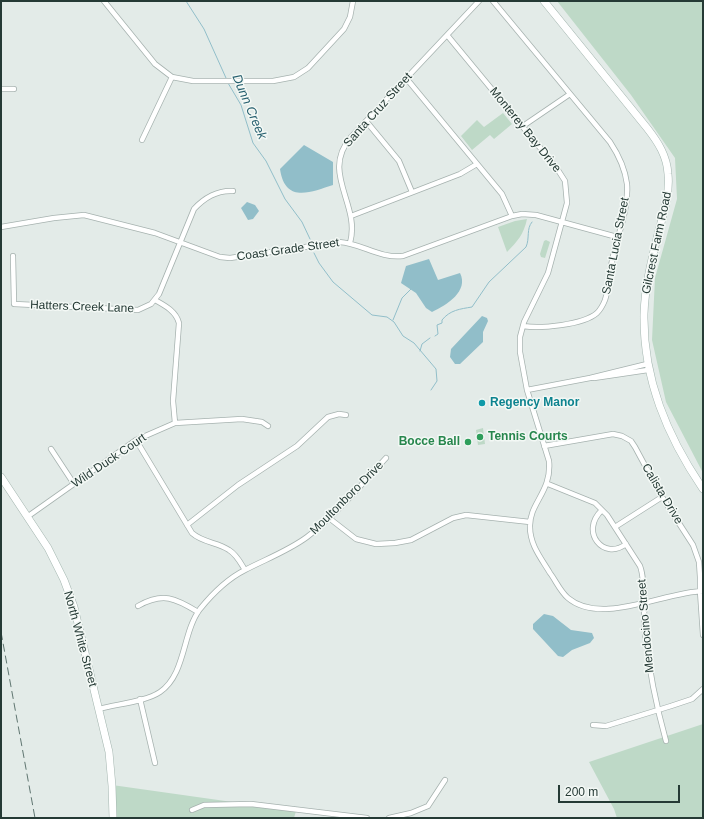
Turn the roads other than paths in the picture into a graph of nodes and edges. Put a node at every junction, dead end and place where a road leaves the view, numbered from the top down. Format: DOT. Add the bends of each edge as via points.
graph roads {
  1 [pos="104,1"];
  2 [pos="353,1"];
  3 [pos="479,1"];
  4 [pos="494,1"];
  5 [pos="544,1"];
  6 [pos="447,35"];
  7 [pos="172,77"];
  8 [pos="406,78"];
  9 [pos="1,89"];
  10 [pos="14,89"];
  11 [pos="570,94"];
  12 [pos="366,121"];
  13 [pos="523,126"];
  14 [pos="142,140"];
  15 [pos="477,164"];
  16 [pos="233,191"];
  17 [pos="412,192"];
  18 [pos="351,216"];
  19 [pos="512,216"];
  20 [pos="562,222"];
  21 [pos="1,227"];
  22 [pos="617,237"];
  23 [pos="180,241"];
  24 [pos="350,243"];
  25 [pos="13,256"];
  26 [pos="155,300"];
  27 [pos="523,326"];
  28 [pos="647,367"];
  29 [pos="527,390"];
  30 [pos="346,415"];
  31 [pos="175,423"];
  32 [pos="268,426"];
  33 [pos="136,440"];
  34 [pos="544,446"];
  35 [pos="50,450"];
  36 [pos="386,458"];
  37 [pos="1,477"];
  38 [pos="74,484"];
  39 [pos="548,484"];
  40 [pos="703,489"];
  41 [pos="662,497"];
  42 [pos="602,510"];
  43 [pos="27,517"];
  44 [pos="329,518"];
  45 [pos="530,522"];
  46 [pos="187,525"];
  47 [pos="615,527"];
  48 [pos="626,544"];
  49 [pos="245,570"];
  50 [pos="701,591"];
  51 [pos="643,602"];
  52 [pos="138,606"];
  53 [pos="198,612"];
  54 [pos="703,635"];
  55 [pos="703,689"];
  56 [pos="140,699"];
  57 [pos="99,709"];
  58 [pos="658,710"];
  59 [pos="593,725"];
  60 [pos="666,741"];
  61 [pos="155,763"];
  62 [pos="445,780"];
  63 [pos="192,810"];
  64 [pos="113,818"];
  65 [pos="367,818"];
  66 [pos="389,818"];
  1 -- 7 [label="street" via="155,64"];
  2 -- 7 [label="street" via="350,17 344,29 302,73 284,80 193,81"];
  3 -- 6 [label="street, Santa Cruz Street"];
  4 -- 11 [label="street, Santa Lucia Street"];
  5 -- 28 [label="main road, Gilcrest Farm Road" via="658,142 666,163 669,189 650,263 645,298"];
  6 -- 8 [label="street, Santa Cruz Street"];
  6 -- 13 [label="street, Monterey Bay Drive"];
  7 -- 14 [label="street"];
  8 -- 12 [label="street, Santa Cruz Street"];
  8 -- 15 [label="street"];
  9 -- 10 [label="street"];
  11 -- 13 [label="street"];
  11 -- 22 [label="street, Santa Lucia Street" via="610,142 622,165 626,198"];
  12 -- 17 [label="street" via="397,157"];
  12 -- 18 [label="street, Santa Cruz Street" via="341,151 339,163 340,177"];
  13 -- 20 [label="street, Monterey Bay Drive" via="565,181 567,198"];
  15 -- 17 [label="street" via="466,171"];
  15 -- 19 [label="street" via="502,194"];
  16 -- 23 [label="street, Hatters Creek Lane" via="223,190 200,202 194,209"];
  17 -- 18 [label="street"];
  18 -- 24 [label="street, Santa Cruz Street" via="354,228"];
  19 -- 20 [label="street, Coast Grade Street" via="528,214"];
  19 -- 24 [label="street, Coast Grade Street" via="403,256 386,255"];
  20 -- 22 [label="street, Coast Grade Street"];
  20 -- 27 [label="street, Monterey Bay Drive" via="548,273"];
  21 -- 23 [label="street, Coast Grade Street" via="84,215"];
  22 -- 27 [label="street, Santa Lucia Street" via="606,298 597,313 583,320 542,328"];
  23 -- 24 [label="street, Coast Grade Street" via="220,257 230,258 335,242"];
  23 -- 26 [label="street, Hatters Creek Lane"];
  25 -- 26 [label="street, Hatters Creek Lane" via="14,304 132,311 145,308"];
  26 -- 31 [label="street" via="170,310 179,322 173,401"];
  27 -- 29 [label="street, Monterey Bay Drive" via="520,352"];
  28 -- 29 [label="street" via="607,377"];
  28 -- 40 [label="main road, Gilcrest Farm Road" via="662,415"];
  29 -- 34 [label="street, Monterey Bay Drive"];
  30 -- 46 [label="street" via="328,417 297,446 238,485"];
  31 -- 32 [label="street, Wild Duck Court" via="242,419 262,422"];
  31 -- 33 [label="street, Wild Duck Court"];
  33 -- 38 [label="street, Wild Duck Court"];
  33 -- 46 [label="street"];
  34 -- 39 [label="street, Monterey Bay Drive" via="549,461"];
  34 -- 41 [label="street, Calista Drive" via="606,434 622,436 635,447"];
  35 -- 38 [label="street"];
  36 -- 44 [label="street, Moultonboro Drive"];
  37 -- 43 [label="main road, North White Street"];
  38 -- 43 [label="street, Wild Duck Court"];
  39 -- 42 [label="street, Mendocino Street" via="594,502"];
  39 -- 45 [label="street, Monterey Bay Drive"];
  41 -- 47 [label="street"];
  41 -- 50 [label="street, Calista Drive" via="693,545 698,562"];
  42 -- 47 [label="street, Mendocino Street"];
  42 -- 48 [label="street" via="592,524 598,543 610,549 617,549"];
  43 -- 57 [label="main road, North White Street" via="48,548 69,594"];
  44 -- 45 [label="street" via="356,539 376,544 411,540 453,518 466,515"];
  44 -- 49 [label="street, Moultonboro Drive" via="286,551"];
  45 -- 51 [label="street, Monterey Bay Drive" via="532,542 536,551 562,592 573,602 585,608 601,610"];
  46 -- 49 [label="street" via="198,538 230,550"];
  47 -- 48 [label="street, Mendocino Street"];
  48 -- 51 [label="street, Mendocino Street" via="642,572"];
  49 -- 53 [label="street, Moultonboro Drive" via="218,588"];
  50 -- 51 [label="street, Monterey Bay Drive"];
  50 -- 54 [label="street, Calista Drive"];
  51 -- 58 [label="street, Mendocino Street" via="648,666"];
  52 -- 53 [label="street" via="147,600 163,597 180,601"];
  53 -- 56 [label="street, Moultonboro Drive" via="188,633 174,677 159,693"];
  55 -- 58 [label="street" via="692,699"];
  56 -- 57 [label="street, Moultonboro Drive"];
  56 -- 61 [label="street"];
  57 -- 64 [label="main road, North White Street" via="109,752"];
  58 -- 59 [label="street" via="606,726"];
  58 -- 60 [label="street, Mendocino Street"];
  62 -- 66 [label="street" via="428,806"];
  63 -- 65 [label="street" via="204,805 251,804"];
}
